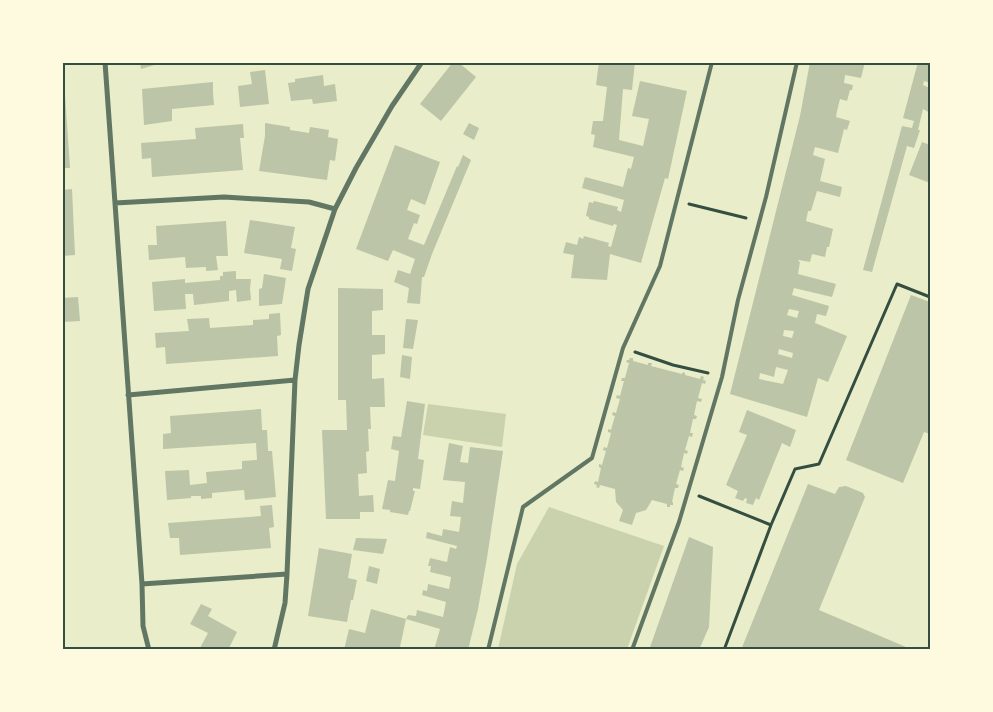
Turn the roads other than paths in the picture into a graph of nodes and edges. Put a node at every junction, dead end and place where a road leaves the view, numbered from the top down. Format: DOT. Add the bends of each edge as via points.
graph roads {
  1 [pos="105,62"];
  2 [pos="712,62"];
  3 [pos="797,62"];
  4 [pos="422,63"];
  5 [pos="115,203"];
  6 [pos="334,209"];
  7 [pos="295,380"];
  8 [pos="128,395"];
  9 [pos="288,574"];
  10 [pos="142,584"];
  11 [pos="149,650"];
  12 [pos="274,650"];
  13 [pos="488,650"];
  14 [pos="632,650"];
  1 -- 5 [label="street"];
  2 -- 13 [label="lane" via="660,266 622,348 592,458 523,507"];
  3 -- 14 [label="lane" via="722,377 679,522"];
  4 -- 6 [label="street" via="392,106"];
  5 -- 6 [label="street" via="224,197 309,202"];
  5 -- 8 [label="street"];
  6 -- 7 [label="street" via="308,289"];
  7 -- 8 [label="street"];
  7 -- 9 [label="street"];
  8 -- 10 [label="street"];
  9 -- 10 [label="street"];
  9 -- 12 [label="street"];
  10 -- 11 [label="street" via="143,626"];
}
